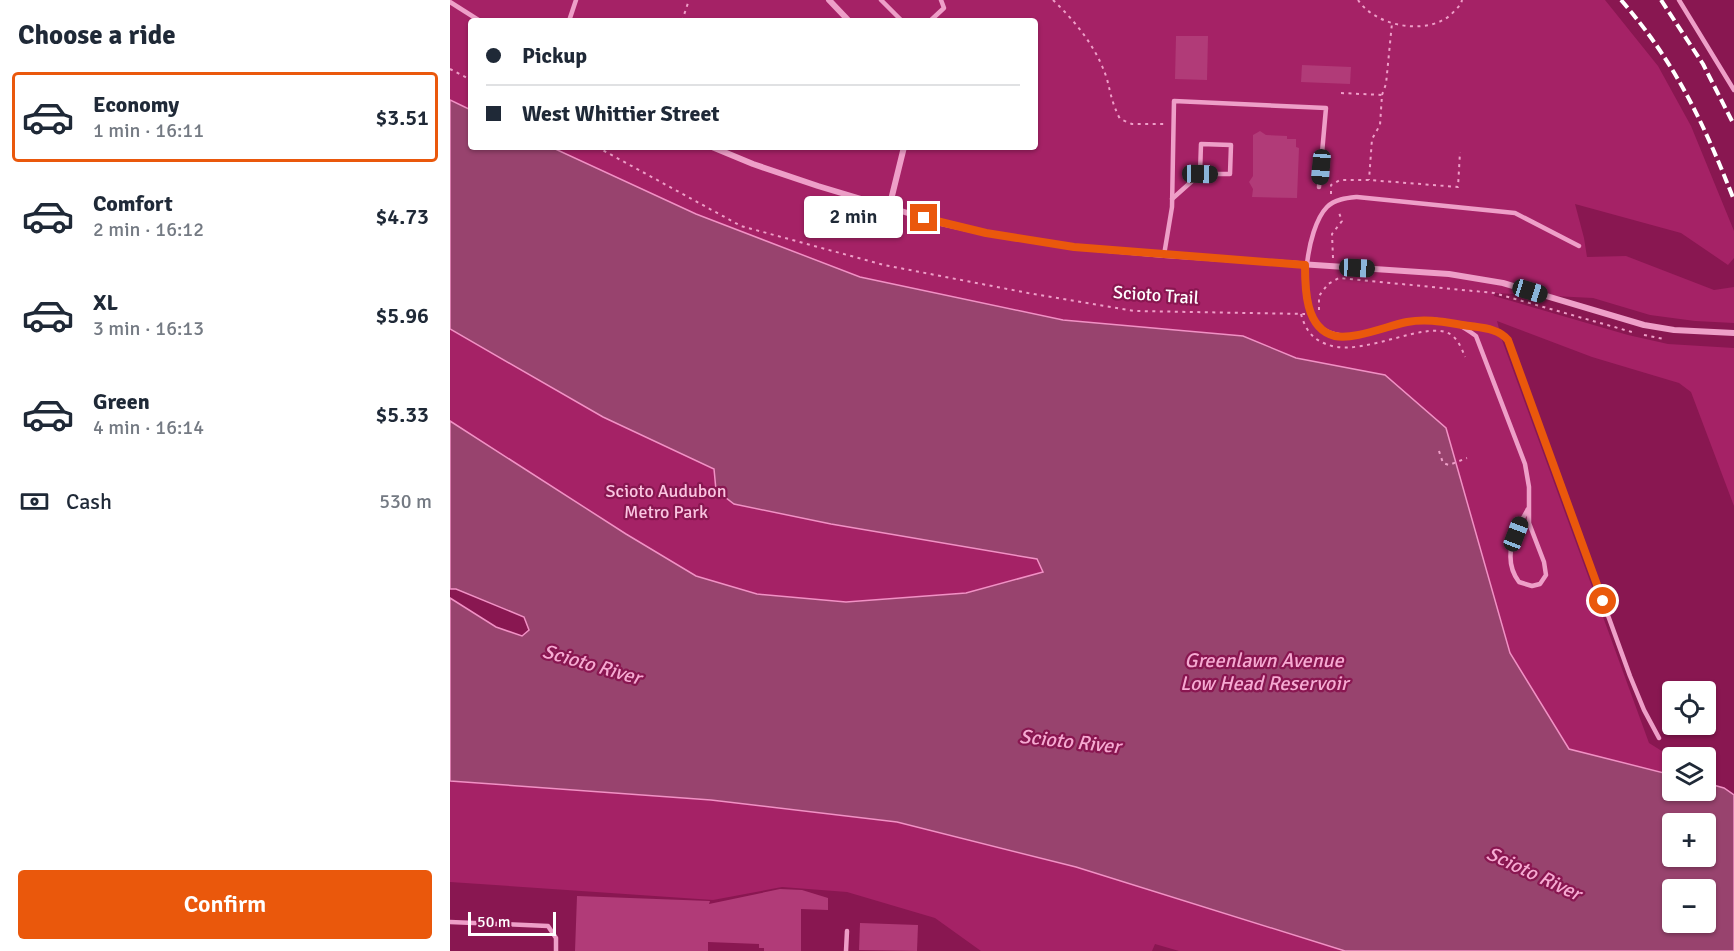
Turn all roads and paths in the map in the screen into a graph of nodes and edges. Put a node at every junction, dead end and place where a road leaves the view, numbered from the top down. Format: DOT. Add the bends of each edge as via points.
graph roads {
  1 [pos="576,0"];
  2 [pos="689,0"];
  3 [pos="829,0"];
  4 [pos="881,0"];
  5 [pos="941,0"];
  6 [pos="1053,0"];
  7 [pos="1358,0"];
  8 [pos="1462,0"];
  9 [pos="1679,0"];
  10 [pos="450,2"];
  11 [pos="475,18"];
  12 [pos="570,18"];
  13 [pos="683,18"];
  14 [pos="846,18"];
  15 [pos="899,18"];
  16 [pos="933,18"];
  17 [pos="1392,23"];
  18 [pos="450,69"];
  19 [pos="468,78"];
  20 [pos="1734,90"];
  21 [pos="1341,93"];
  22 [pos="1382,95"];
  23 [pos="1173,123"];
  24 [pos="602,150"];
  25 [pos="719,150"];
  26 [pos="903,150"];
  27 [pos="1200,174"];
  28 [pos="1369,180"];
  29 [pos="1319,187"];
  30 [pos="1172,200"];
  31 [pos="889,208"];
  32 [pos="1579,246"];
  33 [pos="1164,255"];
  34 [pos="1305,265"];
  35 [pos="1301,314"];
  36 [pos="1311,315"];
  37 [pos="1458,324"];
  38 [pos="1633,332"];
  39 [pos="1734,333"];
  40 [pos="1641,334"];
  41 [pos="1672,340"];
  42 [pos="1465,357"];
  43 [pos="1439,451"];
  44 [pos="1467,458"];
  45 [pos="1528,509"];
  46 [pos="1659,738"];
  47 [pos="450,922"];
  48 [pos="847,932"];
  49 [pos="556,951"];
  50 [pos="846,951"];
  1 -- 12 [label="lane"];
  2 -- 13 [label="path"];
  3 -- 14 [label="street"];
  4 -- 15 [label="lane"];
  5 -- 16 [label="lane" via="944,8"];
  6 -- 23 [label="path" via="1097,54 1120,119 1132,124"];
  7 -- 17 [label="path" via="1361,6"];
  8 -- 17 [label="path" via="1443,20 1416,27"];
  9 -- 20 [label="lane"];
  10 -- 11 [label="lane"];
  17 -- 22 [label="path"];
  18 -- 19 [label="path"];
  21 -- 22 [label="path"];
  22 -- 28 [label="path" via="1380,125 1372,140"];
  23 -- 29 [label="lane" via="1174,101 1326,108"];
  23 -- 30 [label="lane"];
  24 -- 35 [label="path, Scioto Trail" via="741,226 884,265 1135,311"];
  25 -- 31 [label="street"];
  26 -- 31 [label="street"];
  27 -- 27 [label="lane" via="1230,174 1231,145 1202,144"];
  27 -- 30 [label="lane"];
  30 -- 33 [label="lane"];
  31 -- 33 [label="street" via="986,233 1074,247"];
  32 -- 34 [label="lane" via="1515,213 1357,196 1329,204 1319,216"];
  33 -- 34 [label="street"];
  34 -- 36 [label="lane"];
  34 -- 39 [label="street" via="1476,278 1644,325"];
  35 -- 36 [label="path, Scioto Trail"];
  35 -- 42 [label="path" via="1313,338 1338,347 1373,345 1439,330 1451,334"];
  36 -- 37 [label="lane" via="1321,328 1335,336 1407,322"];
  36 -- 38 [label="path" via="1320,310 1319,296 1328,284 1339,279 1494,292"];
  37 -- 45 [label="lane" via="1476,336 1525,464"];
  37 -- 46 [label="lane" via="1497,331 1508,340 1630,676"];
  40 -- 41 [label="path"];
  43 -- 44 [label="path" via="1443,463 1449,465"];
  45 -- 45 [label="lane" via="1546,575 1540,584 1532,586 1519,582 1510,567 1509,556"];
  47 -- 49 [label="lane" via="548,926 556,938"];
  48 -- 50 [label="lane"];
}
